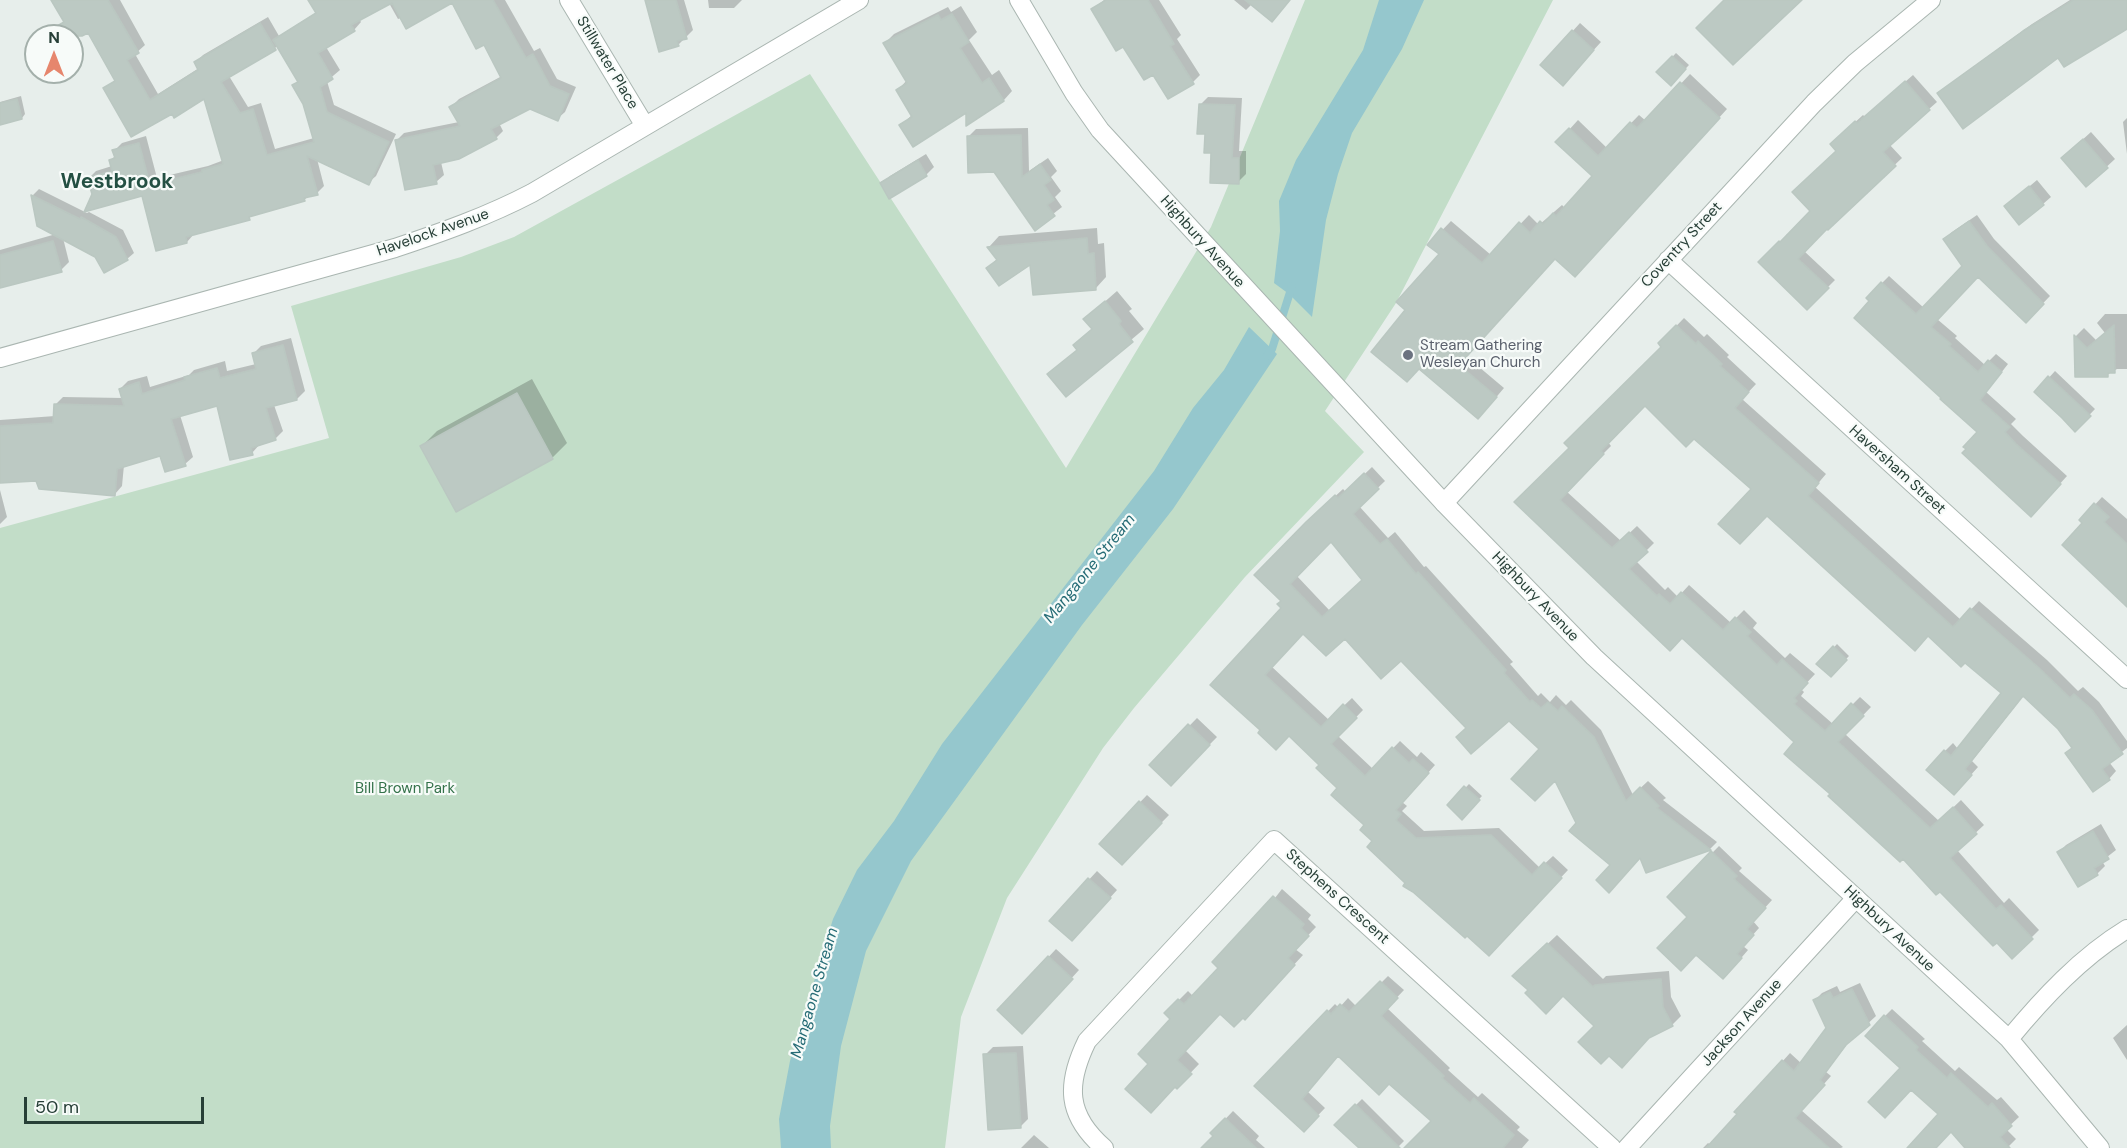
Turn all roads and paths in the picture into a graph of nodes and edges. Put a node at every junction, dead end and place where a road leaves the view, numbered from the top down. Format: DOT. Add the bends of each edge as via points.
graph roads {
  1 [pos="569,0"];
  2 [pos="860,0"];
  3 [pos="1019,0"];
  4 [pos="1931,0"];
  5 [pos="645,126"];
  6 [pos="1668,260"];
  7 [pos="0,358"];
  8 [pos="1444,503"];
  9 [pos="2127,679"];
  10 [pos="1856,898"];
  11 [pos="2127,929"];
  12 [pos="2009,1039"];
  13 [pos="1104,1148"];
  14 [pos="1612,1148"];
  15 [pos="1627,1148"];
  16 [pos="2100,1148"];
  1 -- 5 [label="street, Stillwater Place"];
  2 -- 5 [label="street, Havelock Avenue"];
  3 -- 8 [label="street, Highbury Avenue" via="1100,130"];
  4 -- 6 [label="street, Coventry Street" via="1846,71"];
  5 -- 7 [label="street, Havelock Avenue" via="532,193 456,228"];
  6 -- 8 [label="street, Coventry Street"];
  6 -- 9 [label="street, Haversham Street"];
  8 -- 10 [label="street, Highbury Avenue" via="1593,657"];
  10 -- 12 [label="street, Highbury Avenue"];
  10 -- 15 [label="street, Jackson Avenue"];
  11 -- 12 [label="street" via="2055,987"];
  12 -- 16 [label="street, Highbury Avenue"];
  13 -- 14 [label="street, Stephens Crescent" via="1089,1134 1073,1101 1072,1079 1087,1041 1274,840"];
}
